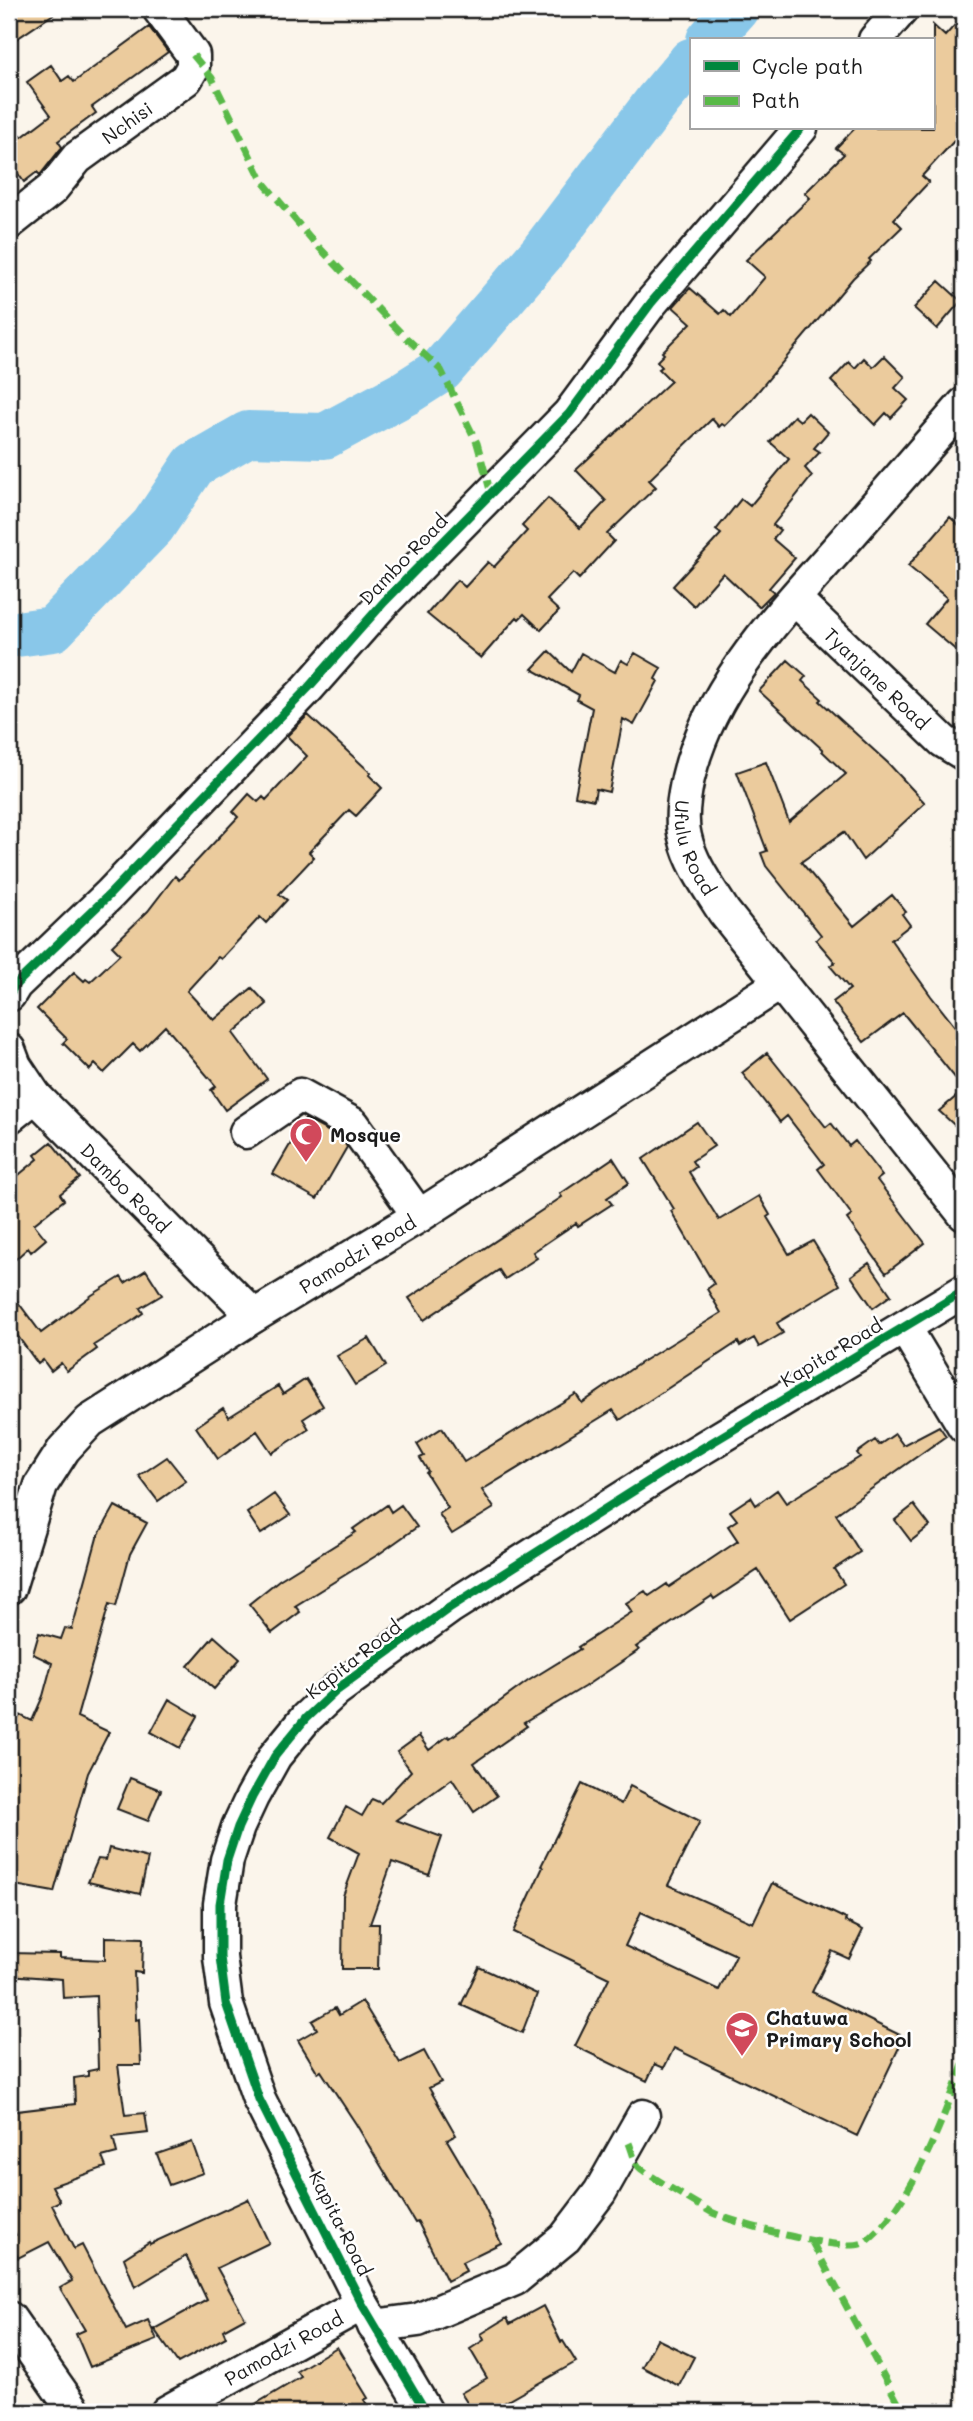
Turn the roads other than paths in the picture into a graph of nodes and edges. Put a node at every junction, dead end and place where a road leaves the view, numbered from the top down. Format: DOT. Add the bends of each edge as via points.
graph roads {
  1 [pos="159,9"];
  2 [pos="902,9"];
  3 [pos="877,38"];
  4 [pos="799,130"];
  5 [pos="9,223"];
  6 [pos="964,404"];
  7 [pos="794,598"];
  8 [pos="964,754"];
  9 [pos="781,983"];
  10 [pos="9,995"];
  11 [pos="9,1051"];
  12 [pos="35,1096"];
  13 [pos="9,1117"];
  14 [pos="246,1132"];
  15 [pos="964,1214"];
  16 [pos="419,1216"];
  17 [pos="964,1291"];
  18 [pos="254,1316"];
  19 [pos="905,1328"];
  20 [pos="964,1426"];
  21 [pos="9,1588"];
  22 [pos="643,2116"];
  23 [pos="368,2315"];
  24 [pos="9,2318"];
  25 [pos="75,2412"];
  26 [pos="167,2412"];
  27 [pos="426,2412"];
  1 -- 5 [label="street, Nchisi" via="193,55 186,79 77,158 52,189"];
  2 -- 3 [label="street"];
  4 -- 10 [label="street, Dambo Road" via="651,303 569,414"];
  6 -- 7 [label="street, Ufulu Road"];
  7 -- 8 [label="street, Tyanjane Road" via="943,741"];
  7 -- 9 [label="street, Ufulu Road" via="721,697 692,762 684,797 684,836 699,873"];
  9 -- 15 [label="street, Ufulu Road"];
  9 -- 16 [label="street, Pamodzi Road"];
  11 -- 12 [label="street, Dambo Road"];
  12 -- 13 [label="street"];
  12 -- 18 [label="street, Dambo Road"];
  14 -- 16 [label="street" via="300,1095 353,1124"];
  16 -- 18 [label="street, Pamodzi Road"];
  17 -- 19 [label="street, Kapita Road"];
  18 -- 21 [label="street, Pamodzi Road" via="90,1421 64,1449 41,1485"];
  19 -- 20 [label="street"];
  19 -- 23 [label="street, Kapita Road" via="676,1464 449,1608 336,1690 298,1728 263,1776 227,1860 220,1904 226,2003 259,2099"];
  22 -- 23 [label="street" via="600,2192 565,2238 515,2279 418,2320"];
  23 -- 26 [label="street, Pamodzi Road"];
  23 -- 27 [label="street, Kapita Road"];
  24 -- 25 [label="street"];
}
